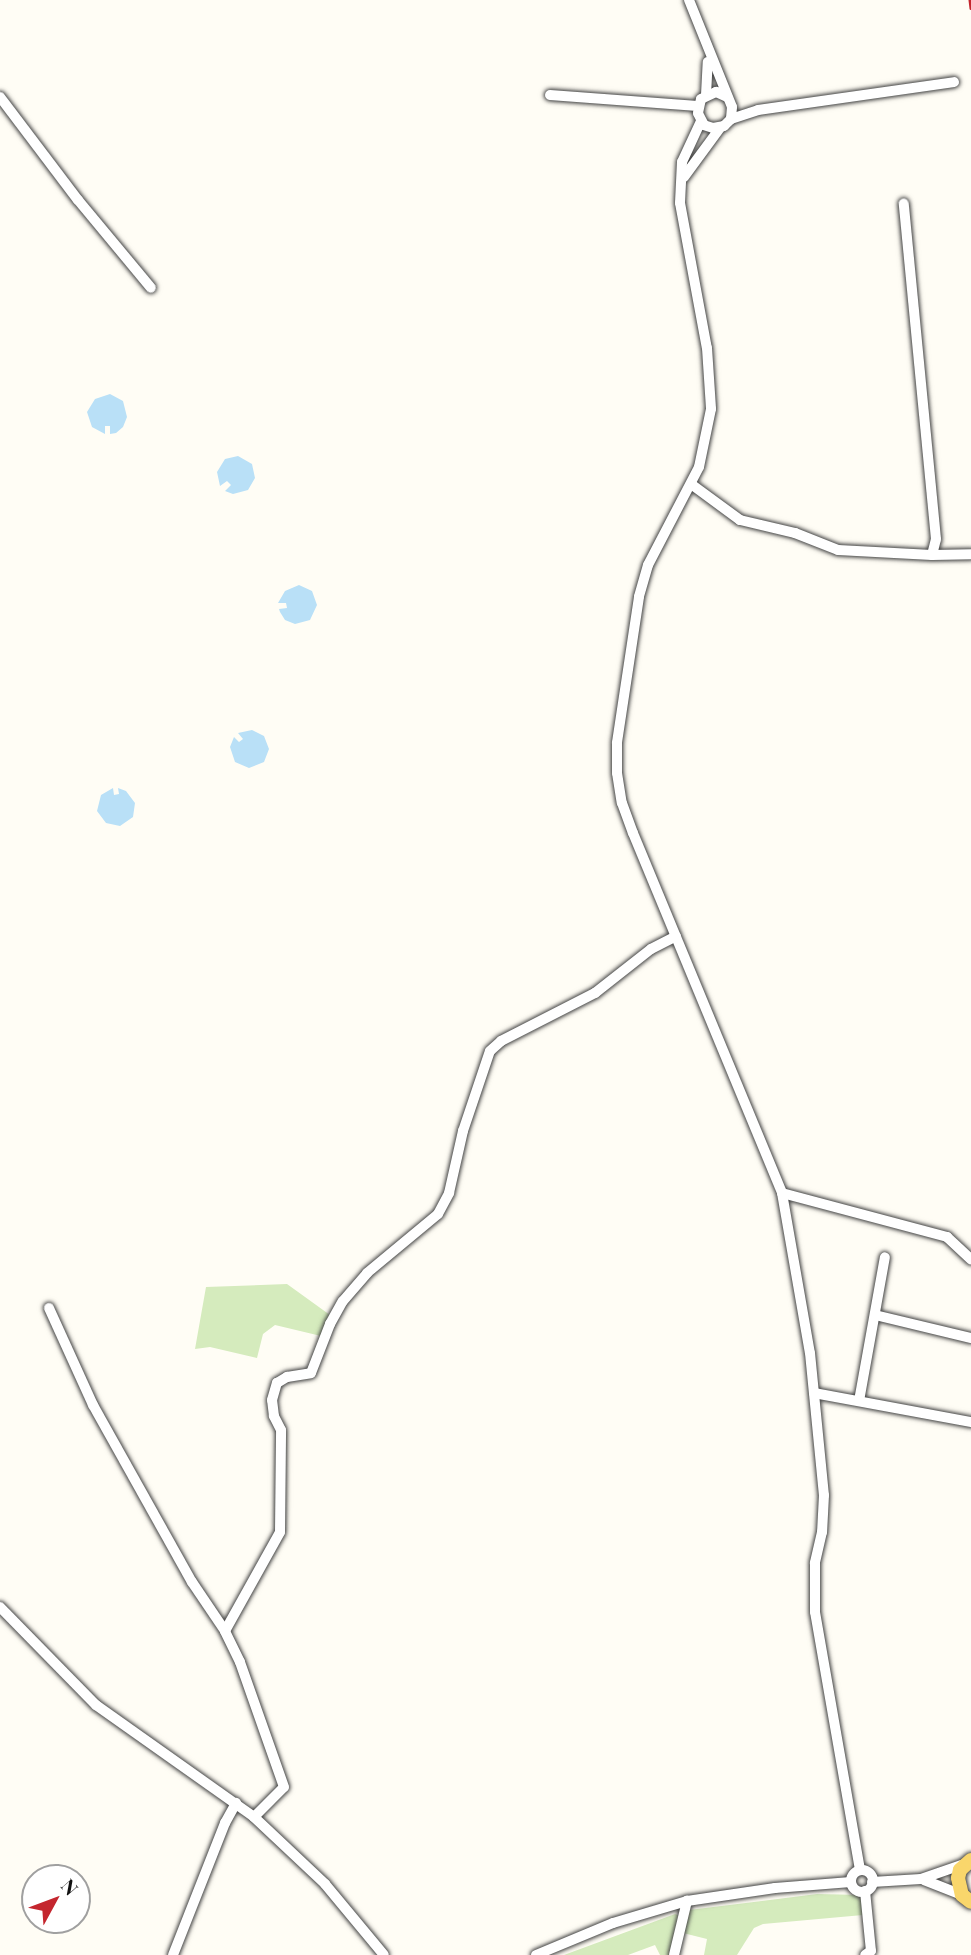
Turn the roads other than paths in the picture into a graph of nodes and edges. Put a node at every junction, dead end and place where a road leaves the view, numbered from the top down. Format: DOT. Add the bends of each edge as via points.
graph roads {
  1 [pos="689,0"];
  2 [pos="707,49"];
  3 [pos="954,82"];
  4 [pos="550,95"];
  5 [pos="706,95"];
  6 [pos="0,97"];
  7 [pos="729,100"];
  8 [pos="698,106"];
  9 [pos="758,110"];
  10 [pos="731,119"];
  11 [pos="701,121"];
  12 [pos="720,128"];
  13 [pos="681,183"];
  14 [pos="904,204"];
  15 [pos="151,288"];
  16 [pos="691,484"];
  17 [pos="971,554"];
  18 [pos="932,555"];
  19 [pos="677,936"];
  20 [pos="782,1192"];
  21 [pos="885,1257"];
  22 [pos="971,1259"];
  23 [pos="49,1308"];
  24 [pos="875,1315"];
  25 [pos="971,1338"];
  26 [pos="814,1393"];
  27 [pos="859,1401"];
  28 [pos="971,1422"];
  29 [pos="0,1607"];
  30 [pos="225,1631"];
  31 [pos="236,1803"];
  32 [pos="254,1817"];
  33 [pos="968,1861"];
  34 [pos="860,1870"];
  35 [pos="921,1879"];
  36 [pos="851,1882"];
  37 [pos="872,1882"];
  38 [pos="865,1891"];
  39 [pos="967,1898"];
  40 [pos="687,1901"];
  41 [pos="870,1954"];
  42 [pos="173,1955"];
  43 [pos="384,1955"];
  44 [pos="536,1955"];
  45 [pos="674,1955"];
  1 -- 2 [label="street"];
  2 -- 5 [label="street"];
  2 -- 7 [label="street"];
  3 -- 9 [label="street"];
  4 -- 8 [label="street"];
  5 -- 7 [label="street" via="716,92"];
  5 -- 8 [label="street"];
  6 -- 15 [label="street"];
  7 -- 9 [label="street"];
  7 -- 10 [label="street"];
  8 -- 11 [label="street"];
  9 -- 10 [label="street"];
  10 -- 12 [label="street"];
  11 -- 12 [label="street"];
  11 -- 13 [label="street" via="682,162"];
  12 -- 13 [label="street" via="688,167"];
  13 -- 16 [label="street" via="680,203 712,384 705,447"];
  14 -- 18 [label="street" via="936,539"];
  16 -- 18 [label="street" via="732,515 838,550"];
  16 -- 19 [label="street" via="648,565 617,743 622,803"];
  17 -- 18 [label="street"];
  19 -- 20 [label="street"];
  19 -- 30 [label="street" via="652,949 595,993 490,1051 463,1131 449,1193 438,1214 367,1273 343,1301 311,1373 277,1383 272,1399 281,1430 280,1532"];
  20 -- 22 [label="street" via="947,1237"];
  20 -- 26 [label="street"];
  21 -- 24 [label="street"];
  23 -- 30 [label="street" via="93,1405 192,1582"];
  24 -- 25 [label="street"];
  24 -- 27 [label="street"];
  26 -- 27 [label="street"];
  26 -- 34 [label="street" via="824,1495 815,1563 815,1612"];
  27 -- 28 [label="street"];
  29 -- 31 [label="street" via="96,1705"];
  30 -- 32 [label="street" via="284,1787"];
  31 -- 32 [label="street"];
  31 -- 42 [label="street"];
  32 -- 43 [label="street" via="325,1884"];
  33 -- 35 [label="street"];
  33 -- 39 [label="main road" via="958,1878"];
  34 -- 36 [label="street"];
  34 -- 37 [label="street" via="869,1873"];
  35 -- 37 [label="street"];
  35 -- 39 [label="street"];
  36 -- 38 [label="street" via="856,1890"];
  36 -- 40 [label="street"];
  37 -- 38 [label="street"];
  38 -- 41 [label="street"];
  40 -- 44 [label="street" via="614,1923"];
  40 -- 45 [label="street"];
}
